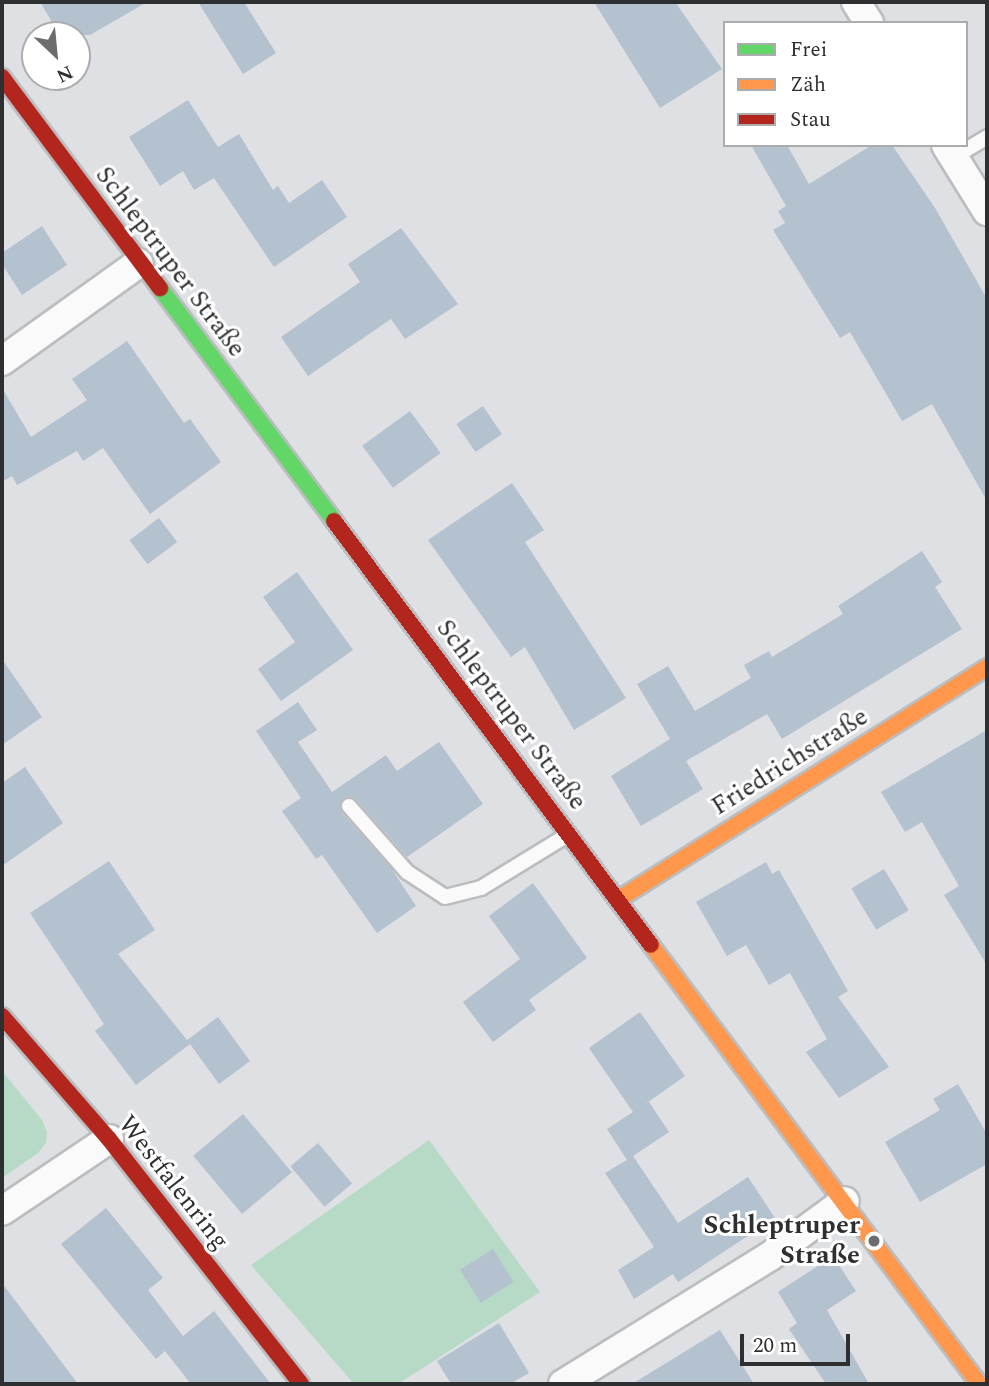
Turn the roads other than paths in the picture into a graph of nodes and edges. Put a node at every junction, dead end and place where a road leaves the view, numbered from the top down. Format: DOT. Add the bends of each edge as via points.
graph roads {
  1 [pos="856,2"];
  2 [pos="868,21"];
  3 [pos="2,77"];
  4 [pos="987,137"];
  5 [pos="968,144"];
  6 [pos="950,151"];
  7 [pos="987,211"];
  8 [pos="139,263"];
  9 [pos="2,361"];
  10 [pos="987,667"];
  11 [pos="349,806"];
  12 [pos="570,833"];
  13 [pos="619,899"];
  14 [pos="2,1016"];
  15 [pos="109,1139"];
  16 [pos="845,1201"];
  17 [pos="2,1211"];
  18 [pos="979,1374"];
  19 [pos="301,1384"];
  20 [pos="564,1384"];
  1 -- 2 [label="street"];
  3 -- 8 [label="street, Schleptruper Straße"];
  4 -- 5 [label="lane"];
  6 -- 7 [label="street"];
  8 -- 9 [label="street"];
  8 -- 12 [label="street, Schleptruper Straße"];
  10 -- 13 [label="street, Friedrichstraße"];
  11 -- 12 [label="lane" via="407,872 444,897 481,888"];
  12 -- 13 [label="street, Schleptruper Straße"];
  13 -- 16 [label="street, Schleptruper Straße"];
  14 -- 15 [label="street, Westfalenring"];
  15 -- 17 [label="street"];
  15 -- 19 [label="street, Westfalenring"];
  16 -- 18 [label="street, Schleptruper Straße"];
  16 -- 20 [label="street" via="769,1257"];
}
